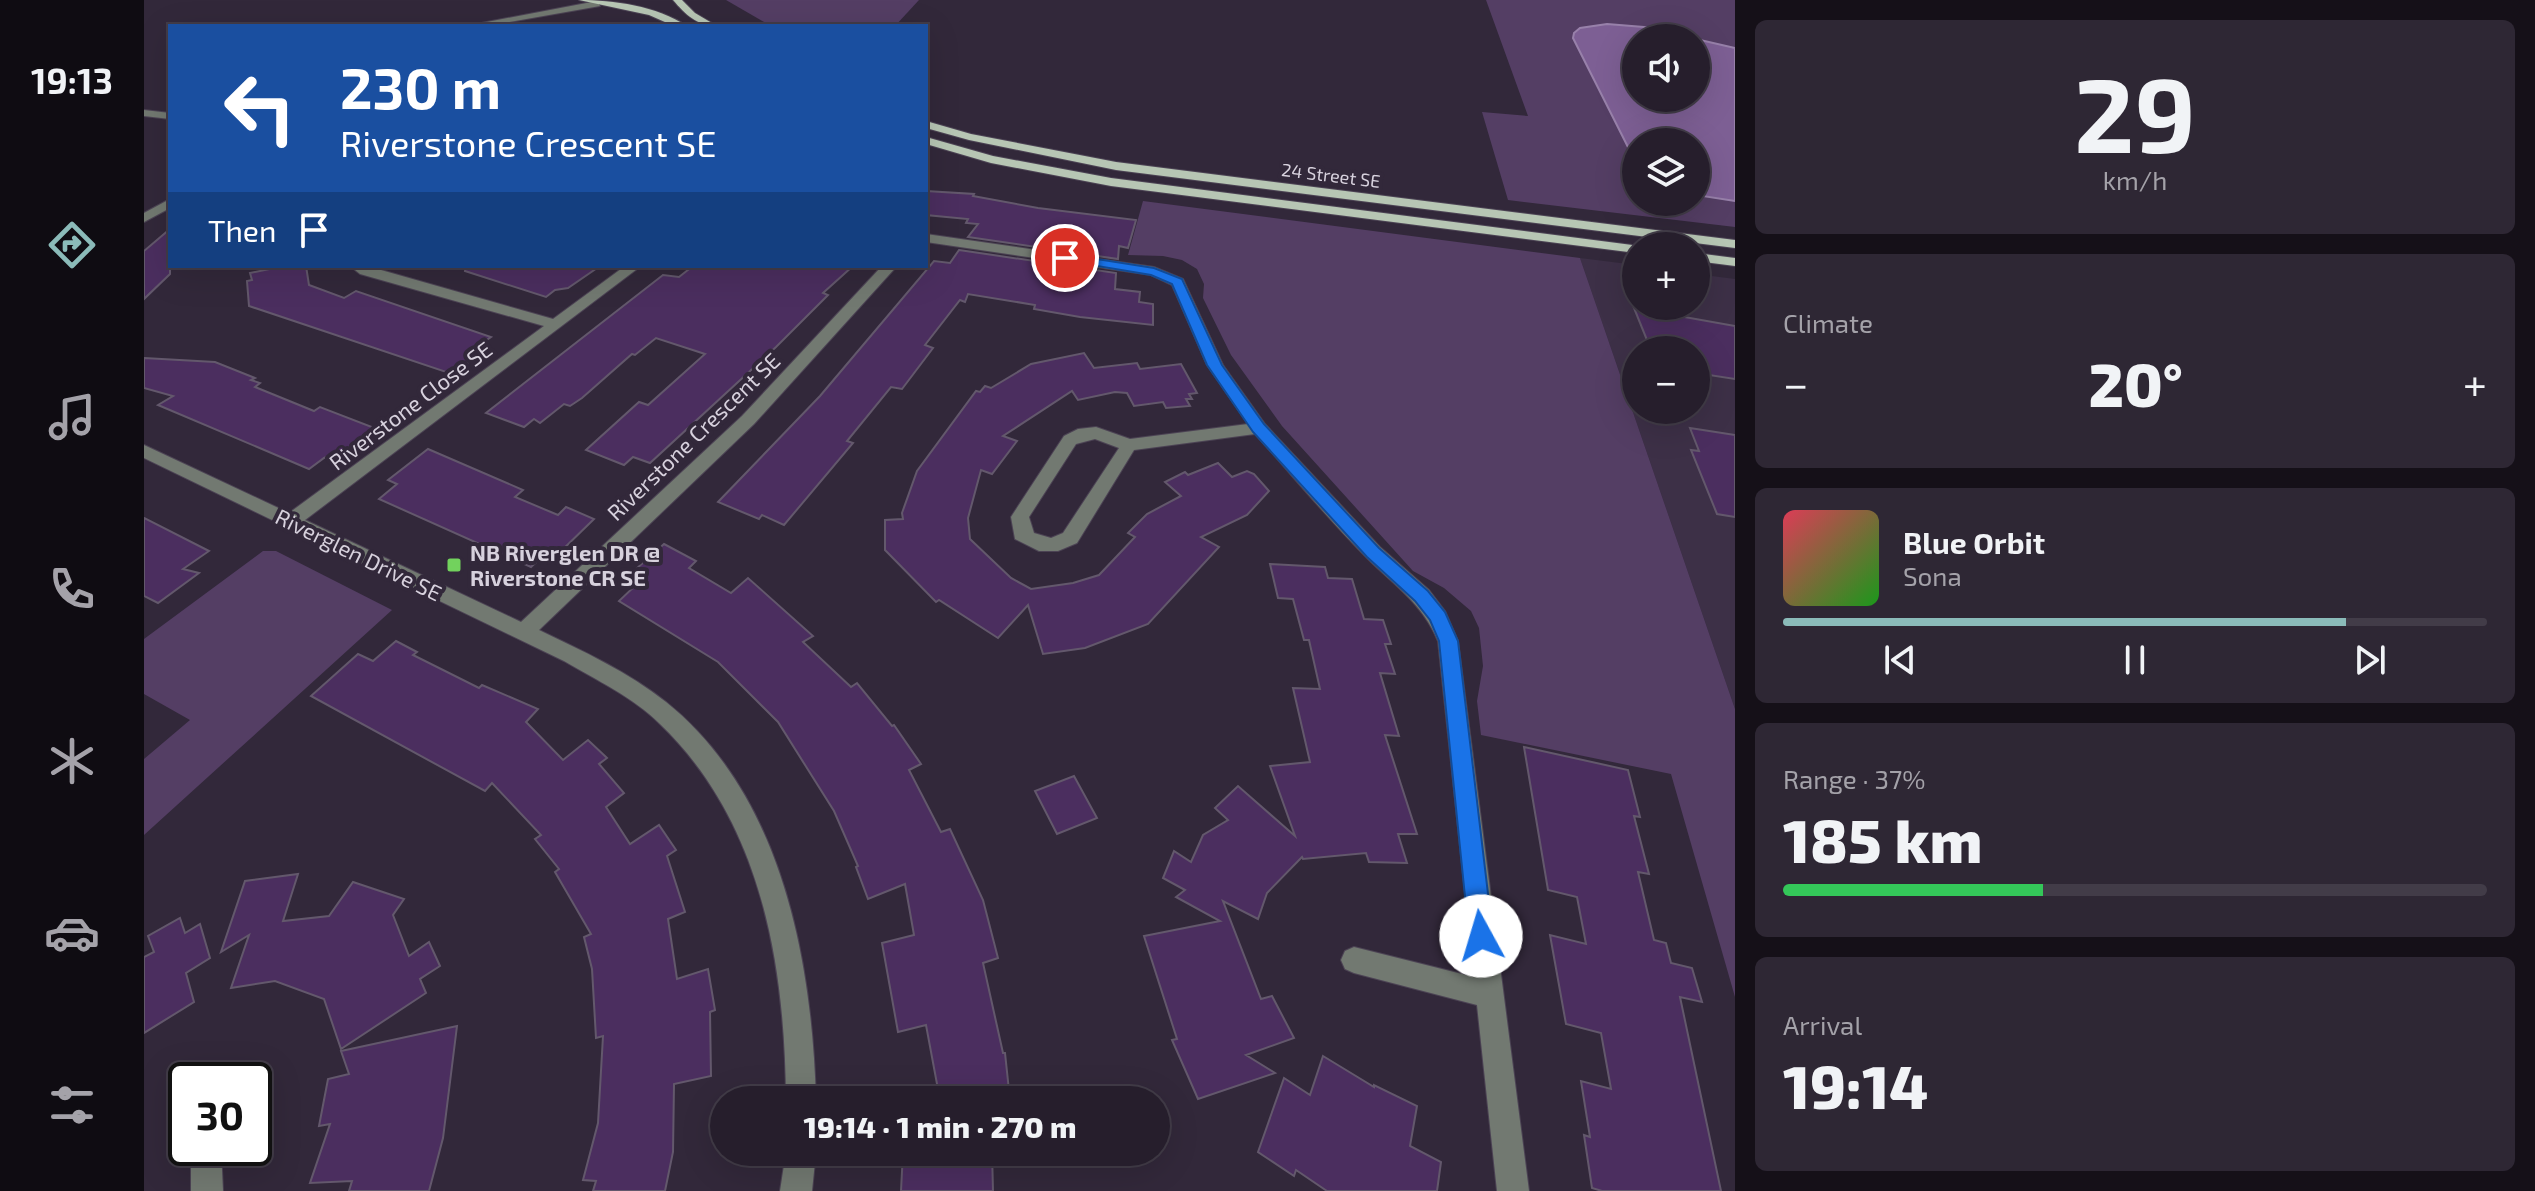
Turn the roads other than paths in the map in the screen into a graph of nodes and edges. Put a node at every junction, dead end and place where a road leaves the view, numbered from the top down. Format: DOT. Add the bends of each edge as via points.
graph roads {
  1 [pos="566,0"];
  2 [pos="583,0"];
  3 [pos="677,0"];
  4 [pos="648,2"];
  5 [pos="600,4"];
  6 [pos="538,14"];
  7 [pos="482,24"];
  8 [pos="677,24"];
  9 [pos="708,24"];
  10 [pos="144,113"];
  11 [pos="168,116"];
  12 [pos="928,125"];
  13 [pos="928,141"];
  14 [pos="168,204"];
  15 [pos="144,218"];
  16 [pos="928,238"];
  17 [pos="1735,244"];
  18 [pos="1622,247"];
  19 [pos="1710,259"];
  20 [pos="1735,262"];
  21 [pos="360,268"];
  22 [pos="631,268"];
  23 [pos="888,268"];
  24 [pos="555,324"];
  25 [pos="1259,428"];
  26 [pos="1129,445"];
  27 [pos="144,451"];
  28 [pos="291,521"];
  29 [pos="523,633"];
  30 [pos="1354,960"];
  31 [pos="1487,994"];
  32 [pos="801,1086"];
  33 [pos="206,1166"];
  34 [pos="799,1166"];
  35 [pos="207,1191"];
  36 [pos="796,1191"];
  37 [pos="1513,1191"];
  1 -- 6 [label="street"];
  2 -- 5 [label="main road"];
  3 -- 9 [label="main road"];
  4 -- 5 [label="main road"];
  5 -- 6 [label="street"];
  5 -- 8 [label="main road" via="651,13"];
  6 -- 7 [label="street"];
  10 -- 11 [label="street"];
  12 -- 17 [label="main road, 24 Street SE" via="1116,166"];
  13 -- 18 [label="main road, 24 Street SE" via="991,159 1111,182"];
  14 -- 15 [label="street"];
  16 -- 25 [label="street" via="1173,278 1184,290 1215,365"];
  19 -- 20 [label="main road"];
  21 -- 24 [label="street, Riverstone Close SE"];
  22 -- 24 [label="street, Riverstone Close SE"];
  23 -- 29 [label="street, Riverstone Crescent SE" via="748,420"];
  24 -- 28 [label="street, Riverstone Close SE"];
  25 -- 26 [label="street"];
  25 -- 31 [label="street" via="1318,496 1422,596 1448,641"];
  26 -- 26 [label="street" via="1096,433 1070,440 1020,517 1022,534 1054,546 1070,538"];
  27 -- 28 [label="street, Riverglen Drive SE"];
  28 -- 29 [label="street, Riverglen Drive SE"];
  29 -- 32 [label="street, Riverglen Drive SE" via="604,674 668,718 718,778 742,817 782,922 795,992"];
  30 -- 31 [label="street"];
  31 -- 37 [label="street"];
  33 -- 35 [label="street"];
  34 -- 36 [label="street"];
}
